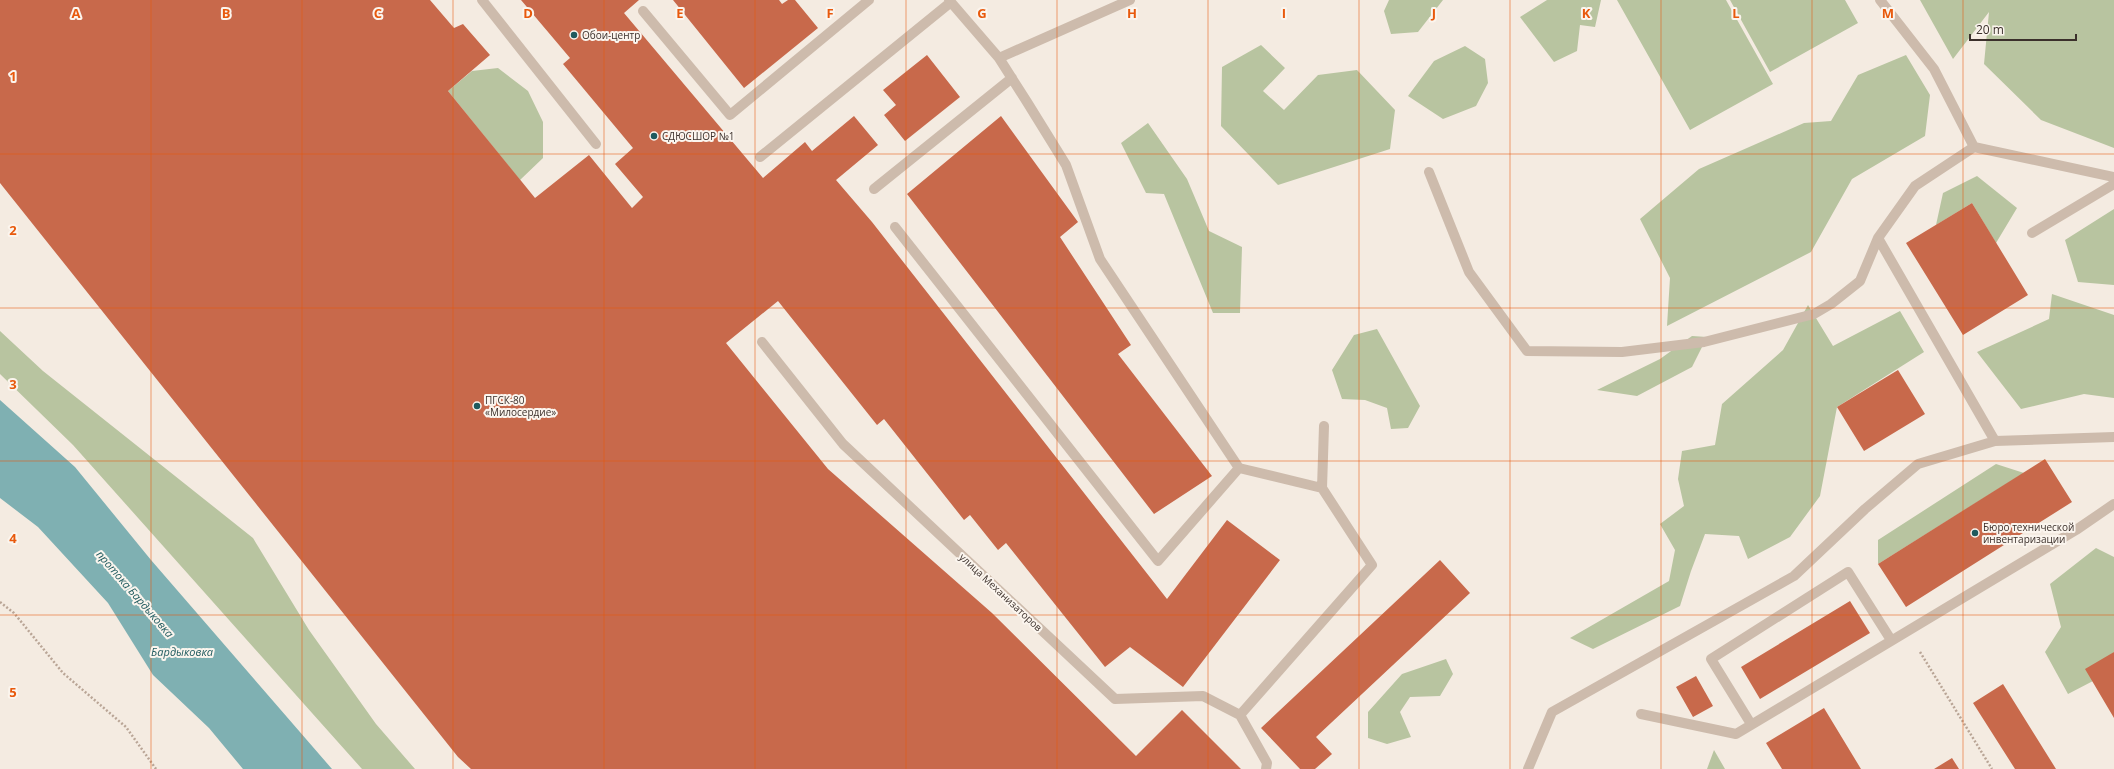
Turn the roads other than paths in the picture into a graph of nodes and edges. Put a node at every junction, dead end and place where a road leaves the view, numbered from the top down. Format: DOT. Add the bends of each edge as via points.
graph roads {
  1 [pos="482,0"];
  2 [pos="869,0"];
  3 [pos="1130,0"];
  4 [pos="1880,0"];
  5 [pos="950,1"];
  6 [pos="643,11"];
  7 [pos="999,58"];
  8 [pos="1012,78"];
  9 [pos="596,144"];
  10 [pos="1974,147"];
  11 [pos="760,157"];
  12 [pos="1429,172"];
  13 [pos="2114,177"];
  14 [pos="2114,184"];
  15 [pos="874,189"];
  16 [pos="895,227"];
  17 [pos="2032,232"];
  18 [pos="1878,238"];
  19 [pos="762,342"];
  20 [pos="1324,426"];
  21 [pos="2114,437"];
  22 [pos="1995,441"];
  23 [pos="1239,468"];
  24 [pos="1322,488"];
  25 [pos="2114,504"];
  26 [pos="1891,640"];
  27 [pos="1641,714"];
  28 [pos="1240,715"];
  29 [pos="1751,724"];
  30 [pos="1266,769"];
  31 [pos="1528,769"];
  1 -- 9 [label="lane"];
  2 -- 6 [label="lane" via="730,115"];
  3 -- 7 [label="lane"];
  4 -- 10 [label="lane" via="1934,69"];
  5 -- 7 [label="lane"];
  5 -- 11 [label="lane"];
  7 -- 8 [label="lane"];
  8 -- 15 [label="lane"];
  8 -- 23 [label="lane" via="1066,165 1100,259"];
  10 -- 13 [label="lane"];
  10 -- 18 [label="lane" via="1915,186"];
  12 -- 18 [label="lane" via="1469,272 1527,351 1622,352 1696,343 1814,314 1860,281"];
  14 -- 17 [label="lane"];
  16 -- 23 [label="lane" via="1158,561"];
  18 -- 22 [label="lane"];
  19 -- 28 [label="lane, улица Механизаторов" via="843,444 1115,699 1203,696"];
  20 -- 24 [label="lane"];
  21 -- 22 [label="lane"];
  22 -- 31 [label="lane" via="1918,464 1794,576 1552,712"];
  23 -- 24 [label="lane"];
  24 -- 28 [label="lane" via="1372,565"];
  25 -- 26 [label="lane" via="2076,530"];
  26 -- 29 [label="lane"];
  26 -- 29 [label="lane" via="1848,572 1711,659"];
  27 -- 29 [label="lane" via="1736,734"];
  28 -- 30 [label="lane" via="1267,763"];
}
